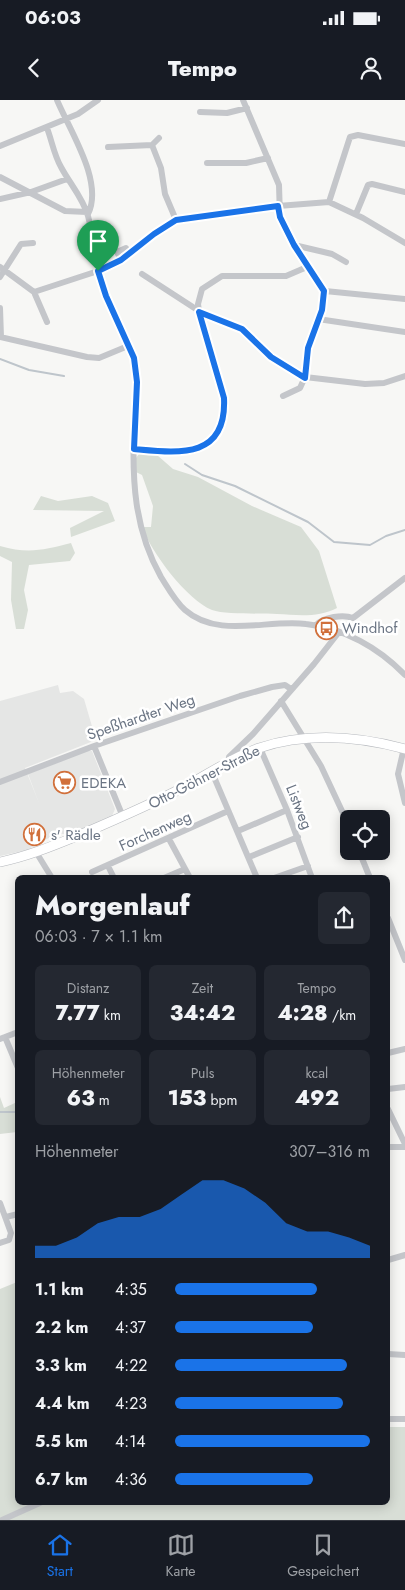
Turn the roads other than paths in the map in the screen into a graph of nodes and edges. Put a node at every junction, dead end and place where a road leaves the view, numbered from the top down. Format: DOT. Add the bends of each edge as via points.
graph roads {
  1 [pos="57,100"];
  2 [pos="98,100"];
  3 [pos="244,100"];
  4 [pos="246,108"];
  5 [pos="200,112"];
  6 [pos="66,120"];
  7 [pos="47,128"];
  8 [pos="158,138"];
  9 [pos="405,144"];
  10 [pos="152,145"];
  11 [pos="0,146"];
  12 [pos="108,147"];
  13 [pos="268,158"];
  14 [pos="207,163"];
  15 [pos="0,177"];
  16 [pos="67,179"];
  17 [pos="31,192"];
  18 [pos="405,192"];
  19 [pos="0,199"];
  20 [pos="329,202"];
  21 [pos="278,206"];
  22 [pos="87,213"];
  23 [pos="356,214"];
  24 [pos="176,220"];
  25 [pos="405,242"];
  26 [pos="33,243"];
  27 [pos="294,245"];
  28 [pos="346,262"];
  29 [pos="307,267"];
  30 [pos="2,268"];
  31 [pos="98,271"];
  32 [pos="142,274"];
  33 [pos="0,277"];
  34 [pos="324,291"];
  35 [pos="34,292"];
  36 [pos="405,299"];
  37 [pos="0,308"];
  38 [pos="199,312"];
  39 [pos="318,319"];
  40 [pos="47,322"];
  41 [pos="405,332"];
  42 [pos="1,337"];
  43 [pos="128,346"];
  44 [pos="405,376"];
  45 [pos="305,378"];
  46 [pos="283,396"];
  47 [pos="134,449"];
  48 [pos="405,578"];
  49 [pos="316,625"];
  50 [pos="339,632"];
  51 [pos="405,674"];
  52 [pos="291,689"];
  53 [pos="281,701"];
  54 [pos="303,738"];
  55 [pos="94,746"];
  56 [pos="260,748"];
  57 [pos="404,748"];
  58 [pos="230,761"];
  59 [pos="210,772"];
  60 [pos="0,782"];
  61 [pos="405,803"];
  62 [pos="287,810"];
  63 [pos="342,810"];
  64 [pos="228,812"];
  65 [pos="123,817"];
  66 [pos="238,831"];
  67 [pos="298,837"];
  68 [pos="169,839"];
  69 [pos="36,852"];
  70 [pos="249,856"];
  71 [pos="363,860"];
  72 [pos="0,862"];
  73 [pos="108,866"];
  74 [pos="308,866"];
  75 [pos="185,869"];
  76 [pos="92,872"];
  77 [pos="50,875"];
  78 [pos="112,875"];
  79 [pos="171,875"];
  80 [pos="188,875"];
  81 [pos="256,875"];
  82 [pos="282,875"];
  83 [pos="311,875"];
  84 [pos="369,875"];
  85 [pos="390,923"];
  86 [pos="405,960"];
  87 [pos="15,1033"];
  88 [pos="3,1038"];
  89 [pos="405,1049"];
  90 [pos="390,1053"];
  91 [pos="15,1062"];
  92 [pos="405,1087"];
  93 [pos="390,1089"];
  94 [pos="390,1113"];
  95 [pos="405,1144"];
  96 [pos="390,1147"];
  97 [pos="405,1147"];
  98 [pos="0,1203"];
  99 [pos="15,1215"];
  100 [pos="6,1217"];
  101 [pos="0,1243"];
  102 [pos="405,1255"];
  103 [pos="390,1259"];
  104 [pos="390,1354"];
  105 [pos="405,1355"];
  106 [pos="390,1419"];
  107 [pos="405,1419"];
  108 [pos="35,1505"];
  109 [pos="2,1520"];
  1 -- 6 [label="street"];
  2 -- 6 [label="street"];
  3 -- 4 [label="street"];
  4 -- 5 [label="street" via="227,113"];
  4 -- 13 [label="street"];
  6 -- 7 [label="street"];
  6 -- 22 [label="street" via="91,180 94,196"];
  7 -- 11 [label="street"];
  7 -- 16 [label="street"];
  8 -- 10 [label="street"];
  9 -- 20 [label="street" via="358,135 350,137"];
  10 -- 12 [label="street"];
  10 -- 24 [label="street" via="161,168 165,194"];
  13 -- 14 [label="street" via="246,163"];
  13 -- 21 [label="street" via="279,185"];
  15 -- 17 [label="street"];
  16 -- 17 [label="street"];
  16 -- 22 [label="street"];
  17 -- 19 [label="street"];
  17 -- 22 [label="street" via="66,211"];
  18 -- 23 [label="street" via="368,185"];
  20 -- 21 [label="street"];
  20 -- 23 [label="street"];
  21 -- 24 [label="street"];
  21 -- 27 [label="street"];
  22 -- 31 [label="street"];
  23 -- 25 [label="street"];
  24 -- 31 [label="street" via="129,253 126,248 117,252 121,260"];
  26 -- 30 [label="street" via="21,244"];
  27 -- 28 [label="street" via="332,254"];
  27 -- 29 [label="street"];
  29 -- 34 [label="street"];
  29 -- 38 [label="street" via="286,276 222,276 202,289"];
  30 -- 33 [label="street"];
  30 -- 35 [label="street"];
  31 -- 35 [label="street"];
  31 -- 43 [label="street"];
  32 -- 38 [label="street"];
  34 -- 36 [label="street"];
  34 -- 39 [label="street"];
  35 -- 40 [label="street"];
  37 -- 42 [label="street"];
  38 -- 45 [label="street" via="242,329 271,357"];
  38 -- 47 [label="street" via="224,398 219,429 206,446 190,451 173,453"];
  39 -- 41 [label="street"];
  39 -- 45 [label="street" via="308,348"];
  42 -- 43 [label="street" via="99,358"];
  43 -- 47 [label="street" via="136,372"];
  44 -- 45 [label="street" via="384,383 365,384"];
  45 -- 46 [label="street" via="300,388"];
  47 -- 49 [label="street" via="134,491 142,536 165,584 186,610 211,624 228,626"];
  48 -- 49 [label="street" via="353,618 344,614"];
  49 -- 50 [label="street"];
  50 -- 51 [label="street" via="371,646"];
  50 -- 52 [label="street"];
  52 -- 53 [label="street"];
  52 -- 55 [label="street, Speßhardter Weg" via="272,687"];
  53 -- 54 [label="street"];
  53 -- 58 [label="street" via="229,757"];
  54 -- 56 [label="street, Otto-Göhner-Straße"];
  54 -- 57 [label="street, Otto-Göhner-Straße" via="351,738"];
  54 -- 63 [label="street" via="321,766"];
  55 -- 60 [label="street, Speßhardter Weg"];
  55 -- 65 [label="street"];
  56 -- 58 [label="street, Otto-Göhner-Straße"];
  56 -- 62 [label="street, Listweg"];
  57 -- 61 [label="street" via="398,774"];
  58 -- 59 [label="street, Otto-Göhner-Straße"];
  59 -- 64 [label="street"];
  59 -- 65 [label="street, Otto-Göhner-Straße"];
  62 -- 66 [label="street"];
  62 -- 67 [label="street, Listweg"];
  64 -- 66 [label="street"];
  64 -- 68 [label="street, Forchenweg"];
  65 -- 69 [label="street, Otto-Göhner-Straße"];
  66 -- 70 [label="street"];
  67 -- 70 [label="street"];
  67 -- 74 [label="street, Listweg"];
  68 -- 73 [label="street, Forchenweg"];
  68 -- 75 [label="street"];
  69 -- 72 [label="street, Otto-Göhner-Straße"];
  69 -- 77 [label="street"];
  70 -- 81 [label="street"];
  71 -- 84 [label="street"];
  73 -- 76 [label="street, Forchenweg"];
  73 -- 78 [label="street"];
  74 -- 82 [label="street"];
  74 -- 83 [label="street, Listweg"];
  75 -- 79 [label="street"];
  75 -- 80 [label="street"];
  85 -- 86 [label="street"];
  87 -- 88 [label="street"];
  88 -- 91 [label="street"];
  89 -- 90 [label="street"];
  92 -- 93 [label="street"];
  94 -- 95 [label="street"];
  96 -- 97 [label="street"];
  98 -- 100 [label="street"];
  99 -- 100 [label="street"];
  100 -- 101 [label="street" via="11,1233 9,1240"];
  102 -- 103 [label="street"];
  104 -- 105 [label="street"];
  106 -- 107 [label="street"];
  108 -- 109 [label="street"];
}
